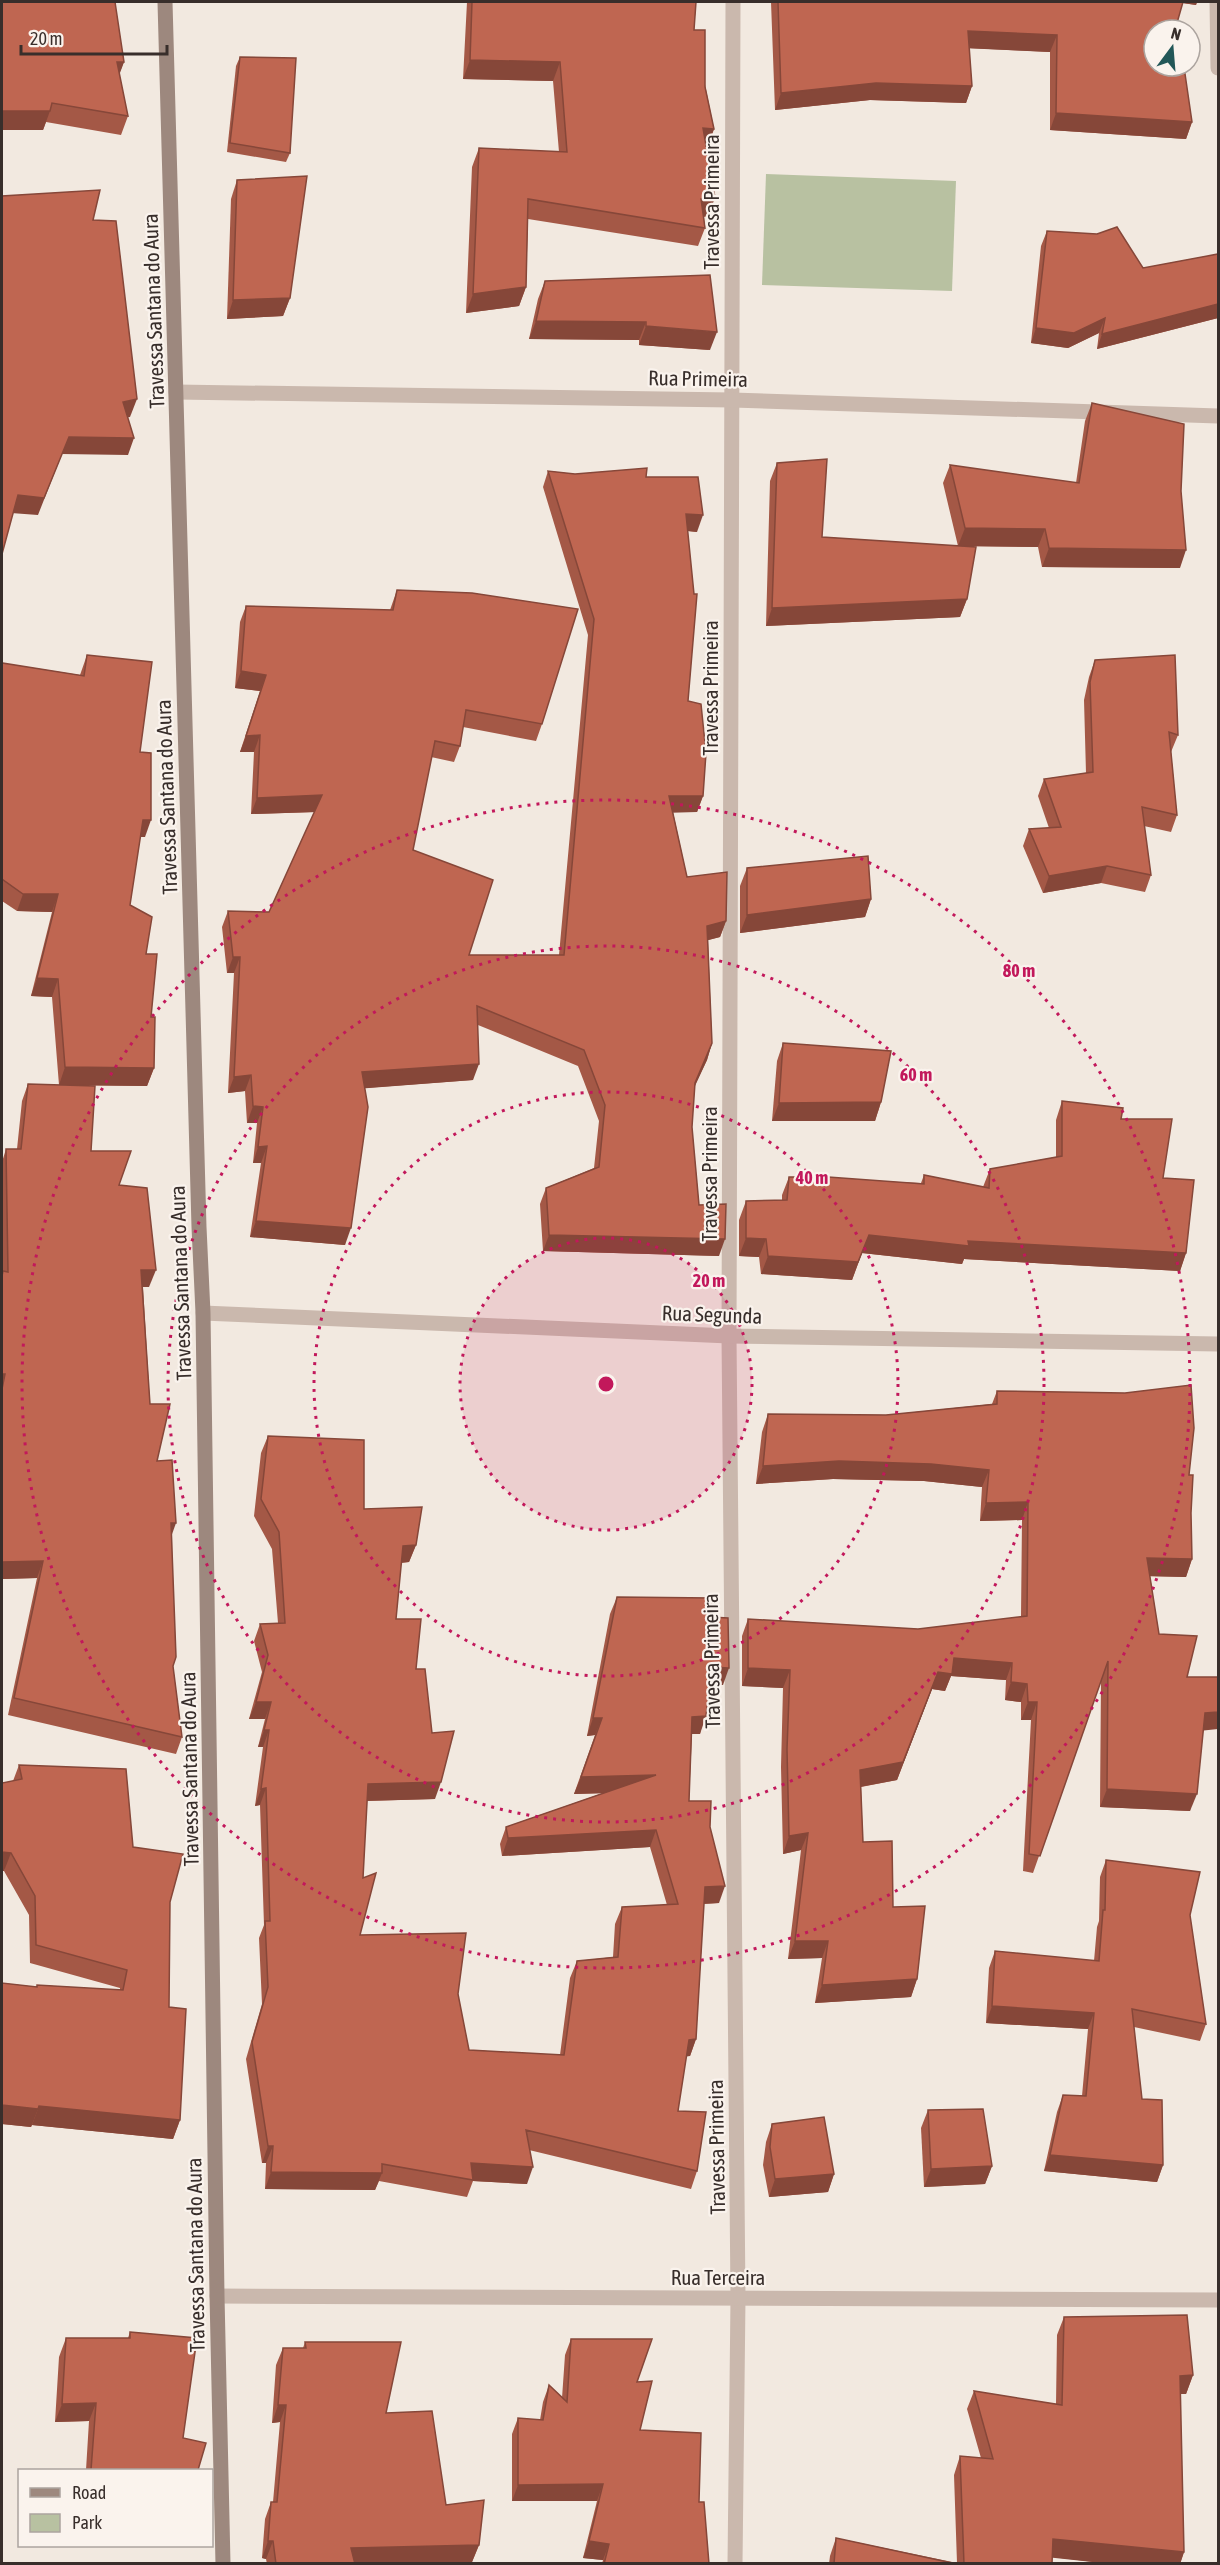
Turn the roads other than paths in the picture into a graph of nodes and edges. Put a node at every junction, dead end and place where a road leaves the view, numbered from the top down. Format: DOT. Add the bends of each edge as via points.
graph roads {
  1 [pos="165,2"];
  2 [pos="733,2"];
  3 [pos="1217,2"];
  4 [pos="1218,68"];
  5 [pos="176,392"];
  6 [pos="732,400"];
  7 [pos="1218,416"];
  8 [pos="204,1313"];
  9 [pos="729,1336"];
  10 [pos="1218,1344"];
  11 [pos="217,2296"];
  12 [pos="738,2298"];
  13 [pos="1218,2300"];
  14 [pos="223,2564"];
  15 [pos="735,2564"];
  1 -- 5 [label="street, Travessa Santana do Aura"];
  2 -- 6 [label="street, Travessa Primeira"];
  3 -- 4 [label="street"];
  5 -- 6 [label="street, Rua Primeira"];
  5 -- 8 [label="street, Travessa Santana do Aura"];
  6 -- 7 [label="street, Rua Primeira"];
  6 -- 9 [label="street, Travessa Primeira"];
  8 -- 9 [label="street, Rua Segunda"];
  8 -- 11 [label="street, Travessa Santana do Aura"];
  9 -- 10 [label="street, Rua Segunda"];
  9 -- 12 [label="street, Travessa Primeira"];
  11 -- 12 [label="street, Rua Terceira"];
  11 -- 14 [label="street, Travessa Santana do Aura"];
  12 -- 13 [label="street, Rua Terceira"];
  12 -- 15 [label="street, Travessa Primeira"];
}
